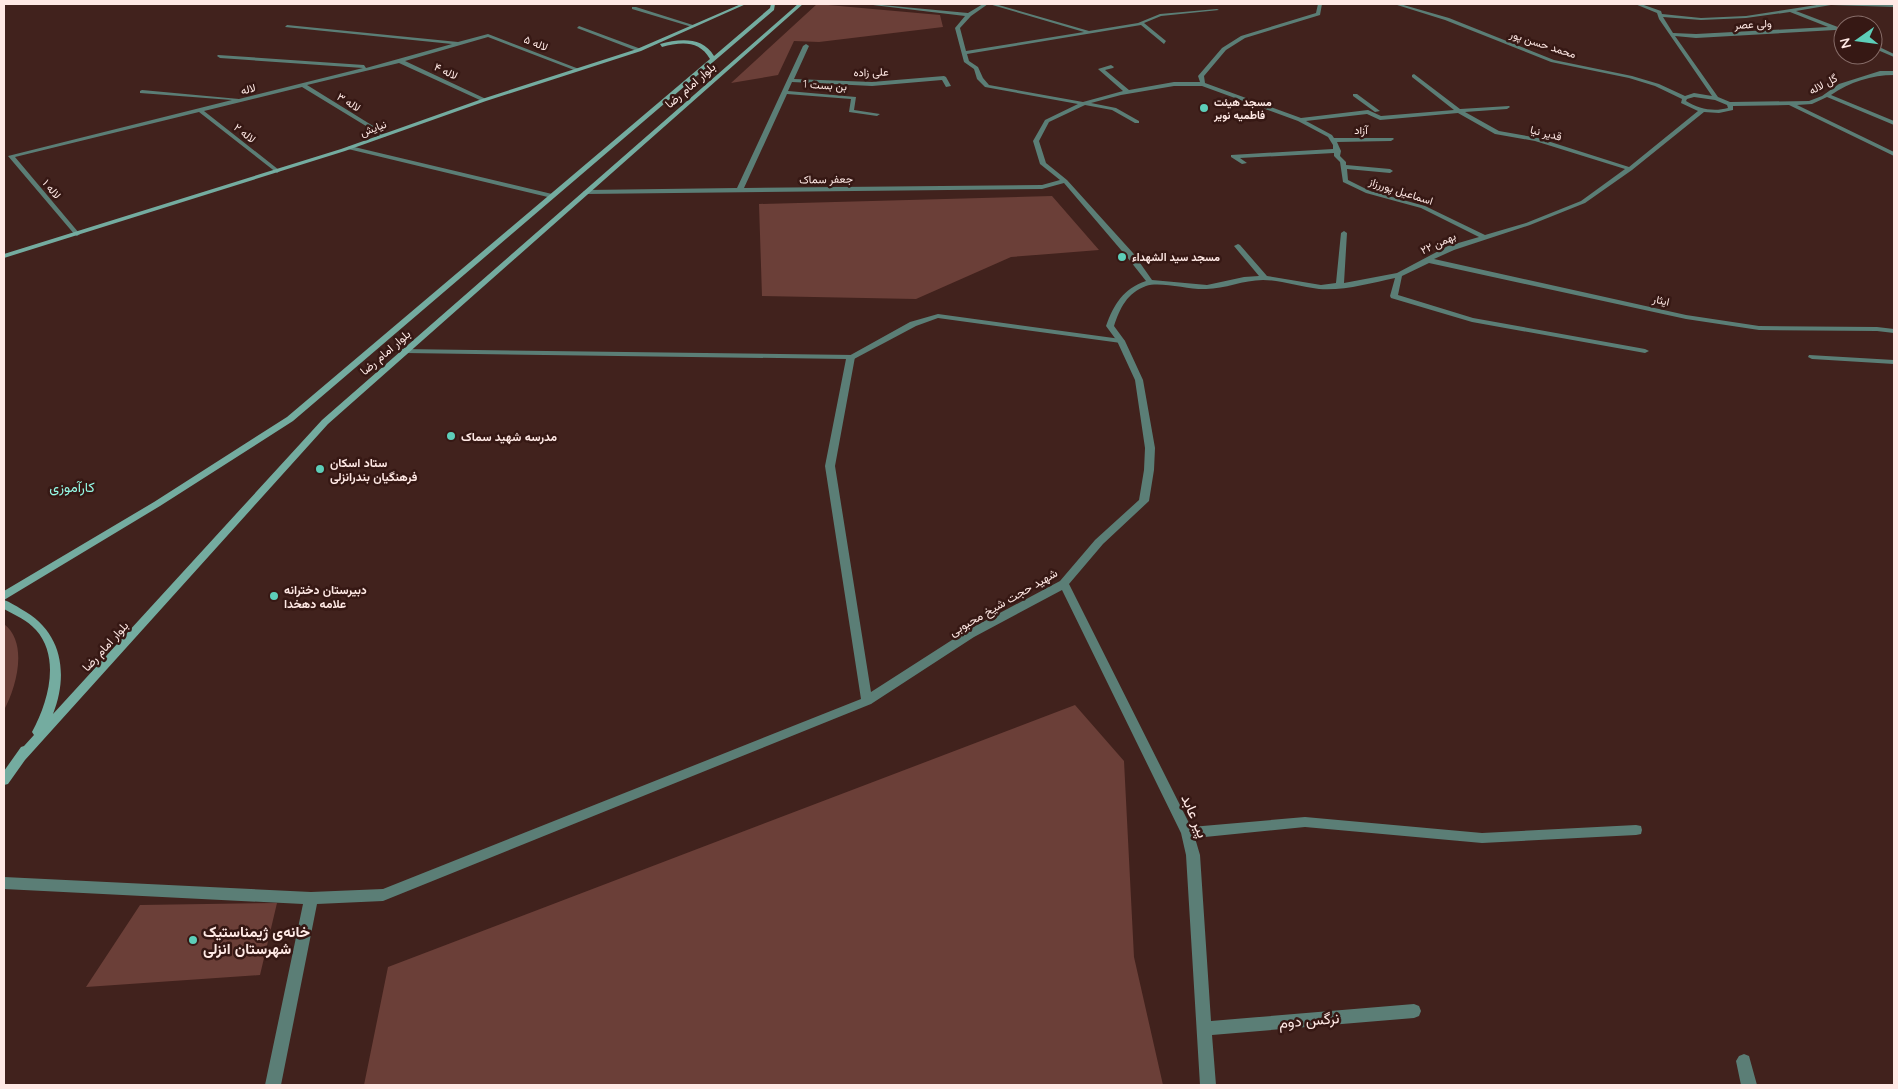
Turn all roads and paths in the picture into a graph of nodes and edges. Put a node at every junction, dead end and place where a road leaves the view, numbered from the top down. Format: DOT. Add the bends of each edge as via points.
graph roads {
  1 [pos="738,4"];
  2 [pos="773,4"];
  3 [pos="801,4"];
  4 [pos="873,4"];
  5 [pos="986,4"];
  6 [pos="992,4"];
  7 [pos="1320,4"];
  8 [pos="1396,4"];
  9 [pos="1637,4"];
  10 [pos="1894,6"];
  11 [pos="634,8"];
  12 [pos="1217,10"];
  13 [pos="1789,10"];
  14 [pos="969,15"];
  15 [pos="1660,15"];
  16 [pos="1141,23"];
  17 [pos="287,26"];
  18 [pos="694,26"];
  19 [pos="579,27"];
  20 [pos="1833,27"];
  21 [pos="1833,28"];
  22 [pos="1090,32"];
  23 [pos="1671,34"];
  24 [pos="488,35"];
  25 [pos="1164,42"];
  26 [pos="462,43"];
  27 [pos="806,46"];
  28 [pos="639,50"];
  29 [pos="964,54"];
  30 [pos="220,56"];
  31 [pos="713,59"];
  32 [pos="400,61"];
  33 [pos="1112,67"];
  34 [pos="373,68"];
  35 [pos="576,69"];
  36 [pos="1894,73"];
  37 [pos="1414,76"];
  38 [pos="790,80"];
  39 [pos="1203,84"];
  40 [pos="303,85"];
  41 [pos="948,86"];
  42 [pos="142,92"];
  43 [pos="785,92"];
  44 [pos="1128,92"];
  45 [pos="1355,95"];
  46 [pos="1827,95"];
  47 [pos="1685,98"];
  48 [pos="1716,98"];
  49 [pos="246,99"];
  50 [pos="484,100"];
  51 [pos="1085,103"];
  52 [pos="1730,104"];
  53 [pos="1790,104"];
  54 [pos="1507,107"];
  55 [pos="200,110"];
  56 [pos="1703,110"];
  57 [pos="1459,111"];
  58 [pos="1368,112"];
  59 [pos="877,114"];
  60 [pos="1300,120"];
  61 [pos="1137,122"];
  62 [pos="1894,123"];
  63 [pos="384,135"];
  64 [pos="1391,139"];
  65 [pos="1332,140"];
  66 [pos="350,148"];
  67 [pos="1338,151"];
  68 [pos="1894,154"];
  69 [pos="11,156"];
  70 [pos="1244,162"];
  71 [pos="1343,167"];
  72 [pos="1630,169"];
  73 [pos="277,171"];
  74 [pos="1390,172"];
  75 [pos="1066,181"];
  76 [pos="740,190"];
  77 [pos="586,192"];
  78 [pos="552,196"];
  79 [pos="1344,233"];
  80 [pos="78,234"];
  81 [pos="1484,236"];
  82 [pos="1238,246"];
  83 [pos="4,256"];
  84 [pos="1427,260"];
  85 [pos="1399,275"];
  86 [pos="1265,278"];
  87 [pos="1150,282"];
  88 [pos="1340,286"];
  89 [pos="1894,331"];
  90 [pos="1121,341"];
  91 [pos="405,351"];
  92 [pos="1645,351"];
  93 [pos="850,357"];
  94 [pos="1812,357"];
  95 [pos="1894,362"];
  96 [pos="1064,584"];
  97 [pos="4,596"];
  98 [pos="4,604"];
  99 [pos="867,701"];
  100 [pos="22,756"];
  101 [pos="4,780"];
  102 [pos="1636,830"];
  103 [pos="1188,832"];
  104 [pos="4,883"];
  105 [pos="311,898"];
  106 [pos="1414,1011"];
  107 [pos="1204,1028"];
  108 [pos="1744,1061"];
  109 [pos="273,1085"];
  110 [pos="1208,1085"];
  111 [pos="1749,1085"];
  1 -- 18 [label="main road, نیایش"];
  2 -- 31 [label="main road, بلوار امام رضا"];
  3 -- 77 [label="main road, بلوار امام رضا"];
  4 -- 14 [label="street"];
  5 -- 14 [label="street"];
  6 -- 22 [label="street"];
  7 -- 39 [label="street" via="1318,14 1244,37 1224,49 1201,76"];
  8 -- 47 [label="street, محمد حسن پور" via="1446,19 1553,61 1630,77"];
  9 -- 15 [label="street"];
  10 -- 13 [label="street" via="1831,4"];
  11 -- 18 [label="street"];
  12 -- 16 [label="street" via="1160,15"];
  13 -- 15 [label="street" via="1746,17 1701,19"];
  13 -- 20 [label="street"];
  14 -- 29 [label="street" via="957,28"];
  15 -- 23 [label="street"];
  16 -- 22 [label="street"];
  16 -- 25 [label="street"];
  17 -- 26 [label="street"];
  18 -- 28 [label="main road, نیایش"];
  19 -- 28 [label="street"];
  21 -- 23 [label="street, ولی عصر" via="1706,36"];
  22 -- 29 [label="street"];
  23 -- 48 [label="street"];
  24 -- 26 [label="street, لاله"];
  24 -- 35 [label="street, لاله ۵"];
  26 -- 32 [label="street, لاله"];
  27 -- 38 [label="street"];
  28 -- 31 [label="main road" via="686,41 699,43"];
  28 -- 35 [label="main road, نیایش"];
  29 -- 51 [label="street" via="987,86"];
  30 -- 34 [label="street"];
  31 -- 78 [label="main road, بلوار امام رضا"];
  32 -- 34 [label="street, لاله"];
  32 -- 50 [label="street, لاله ۴"];
  33 -- 44 [label="street" via="1101,69"];
  34 -- 40 [label="street, لاله"];
  35 -- 50 [label="main road, نیایش"];
  36 -- 46 [label="street, گل لاله" via="1880,73 1841,85"];
  37 -- 57 [label="street, قدیر نیا"];
  38 -- 41 [label="street, علی زاده" via="872,84 944,78"];
  38 -- 43 [label="street"];
  39 -- 44 [label="street" via="1174,84"];
  39 -- 60 [label="street, اسماعیل پوررزاز"];
  40 -- 49 [label="street, لاله"];
  40 -- 63 [label="street, لاله ۳"];
  42 -- 49 [label="street"];
  43 -- 59 [label="street, بن بست 1" via="854,98 851,111"];
  43 -- 76 [label="street"];
  44 -- 51 [label="street"];
  45 -- 58 [label="street" via="1378,111"];
  46 -- 53 [label="street, گل لاله" via="1810,103"];
  46 -- 62 [label="street"];
  47 -- 48 [label="street"];
  47 -- 56 [label="street, محمد حسن پور" via="1683,102"];
  48 -- 52 [label="street"];
  49 -- 55 [label="street, لاله"];
  50 -- 63 [label="main road, نیایش"];
  51 -- 61 [label="street" via="1114,109"];
  51 -- 75 [label="street" via="1047,121 1036,141 1043,164"];
  52 -- 53 [label="street, گل لاله"];
  52 -- 56 [label="street" via="1731,109 1728,110"];
  53 -- 68 [label="street"];
  54 -- 57 [label="street"];
  55 -- 69 [label="street, لاله"];
  55 -- 73 [label="street, لاله ۲"];
  56 -- 72 [label="street, ۲۲ بهمن"];
  57 -- 58 [label="street" via="1380,118"];
  57 -- 72 [label="street, قدیر نیا" via="1497,133 1536,139"];
  58 -- 60 [label="street"];
  60 -- 65 [label="street, اسماعیل پوررزاز"];
  63 -- 66 [label="main road, نیایش"];
  64 -- 65 [label="street, آزاد"];
  65 -- 67 [label="street, اسماعیل پوررزاز"];
  66 -- 73 [label="main road, نیایش"];
  66 -- 78 [label="street"];
  67 -- 70 [label="street" via="1233,156"];
  67 -- 71 [label="street, اسماعیل پوررزاز"];
  69 -- 80 [label="street, لاله ۱"];
  71 -- 74 [label="street"];
  71 -- 81 [label="street, اسماعیل پوررزاز" via="1345,180 1368,192 1422,207"];
  72 -- 81 [label="street, ۲۲ بهمن" via="1584,202 1528,224"];
  73 -- 80 [label="main road, نیایش"];
  75 -- 76 [label="street, جعفر سماک" via="1042,187"];
  75 -- 87 [label="street"];
  76 -- 77 [label="street, جعفر سماک"];
  77 -- 91 [label="main road, بلوار امام رضا"];
  78 -- 97 [label="main road, بلوار امام رضا" via="290,419"];
  79 -- 88 [label="street"];
  80 -- 83 [label="main road, نیایش"];
  81 -- 84 [label="street, ۲۲ بهمن"];
  82 -- 86 [label="street"];
  84 -- 85 [label="street, ۲۲ بهمن"];
  84 -- 89 [label="street, ایثار" via="1686,317 1759,328"];
  85 -- 88 [label="street, ۲۲ بهمن"];
  85 -- 92 [label="street" via="1394,296 1472,320"];
  86 -- 87 [label="street, ۲۲ بهمن" via="1207,287"];
  86 -- 88 [label="street, ۲۲ بهمن" via="1322,287"];
  87 -- 90 [label="street, شهید حجت شیخ محبوبی" via="1134,287 1117,304 1110,326"];
  90 -- 93 [label="street" via="938,316 912,324"];
  90 -- 96 [label="street, شهید حجت شیخ محبوبی" via="1139,380 1150,448 1144,501 1099,542"];
  91 -- 93 [label="street"];
  91 -- 100 [label="main road, بلوار امام رضا" via="325,422"];
  93 -- 99 [label="street" via="830,466"];
  94 -- 95 [label="street"];
  96 -- 99 [label="street, شهید حجت شیخ محبوبی" via="970,634"];
  96 -- 103 [label="street, پیر عابد"];
  98 -- 100 [label="main road" via="41,629 51,650 56,672 53,697 42,725"];
  99 -- 105 [label="street, شهید حجت شیخ محبوبی" via="383,895"];
  100 -- 101 [label="main road"];
  102 -- 103 [label="street" via="1482,838 1305,822"];
  103 -- 107 [label="street, پیر عابد" via="1193,855"];
  104 -- 105 [label="street, شهید حجت شیخ محبوبی"];
  105 -- 109 [label="street"];
  106 -- 107 [label="street, نرگس دوم"];
  107 -- 110 [label="street, پیر عابد"];
  108 -- 111 [label="street"];
}
